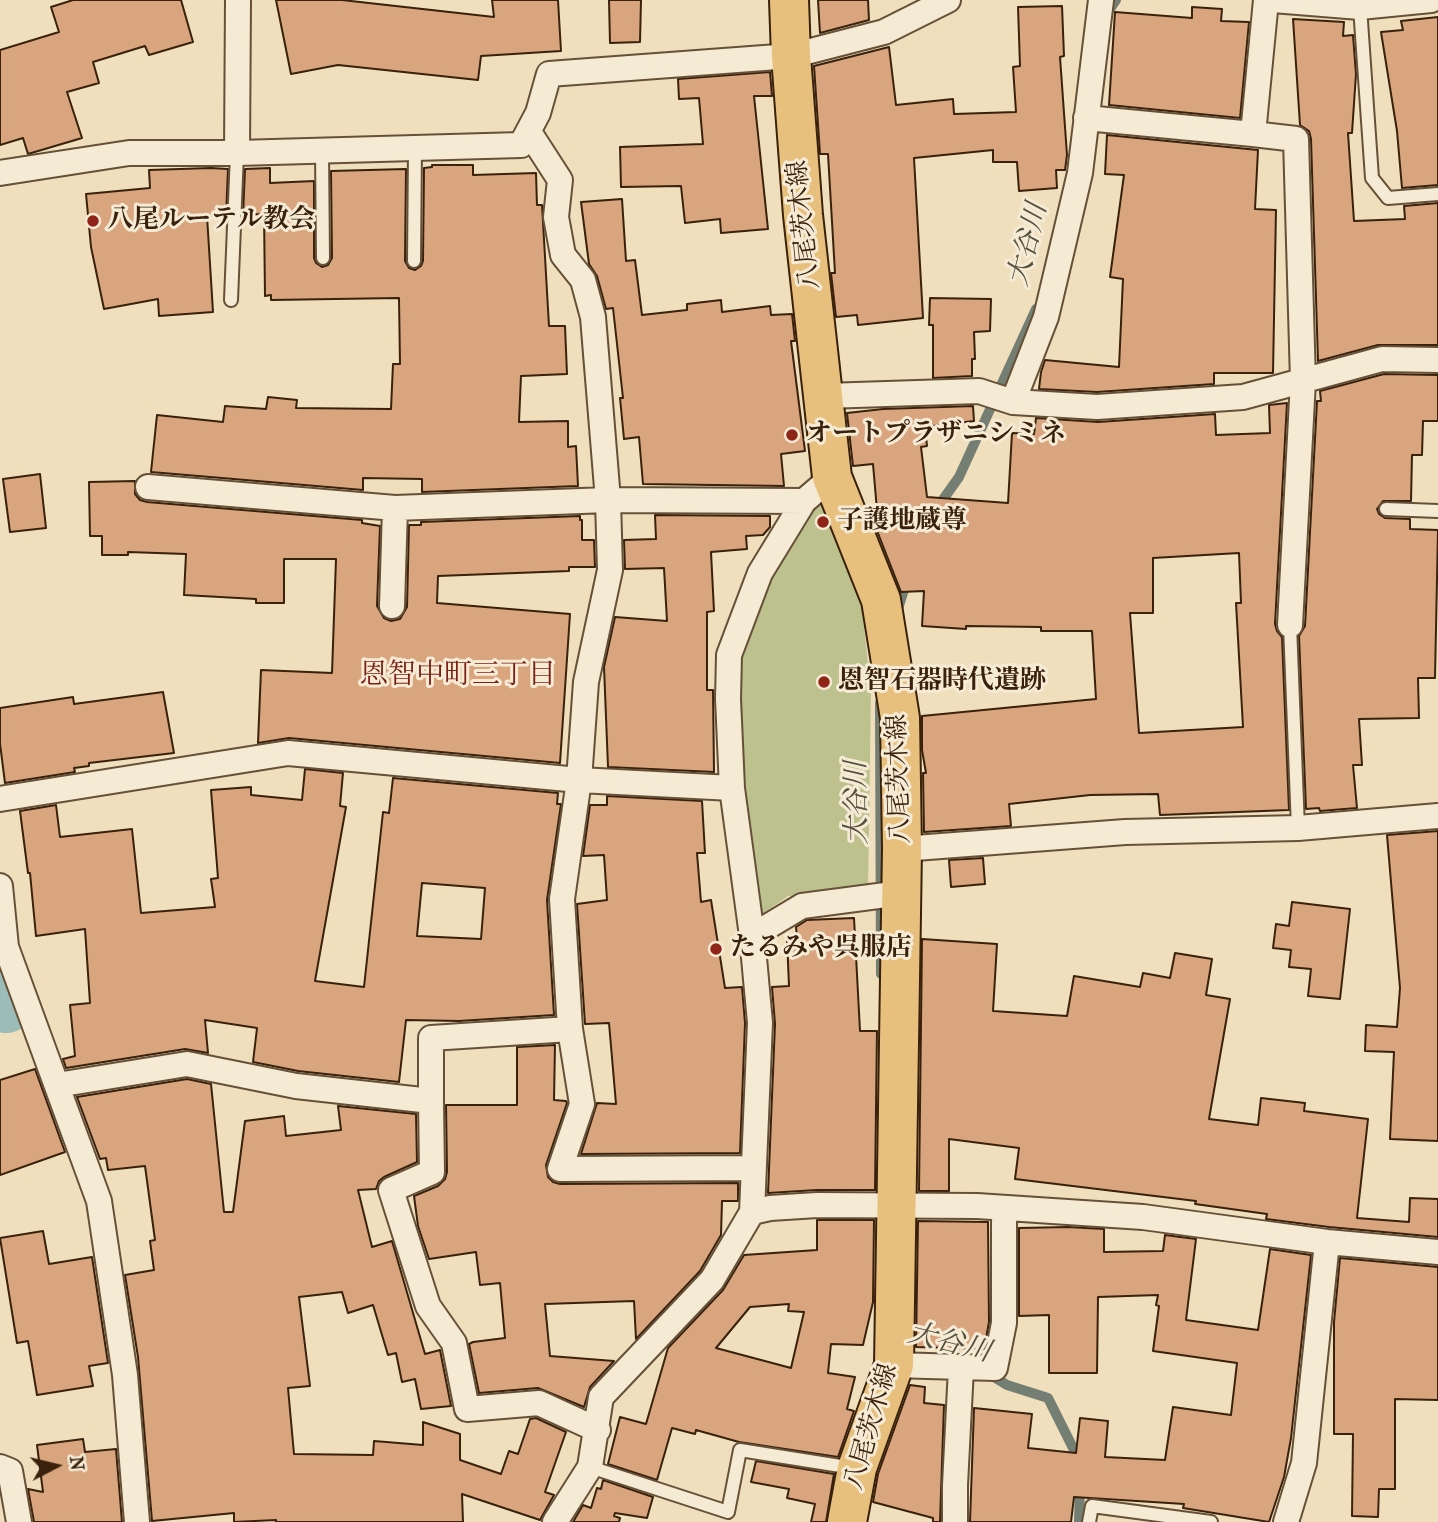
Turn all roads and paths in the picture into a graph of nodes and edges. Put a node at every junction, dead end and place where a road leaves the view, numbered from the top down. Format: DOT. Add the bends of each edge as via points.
graph roads {
  1 [pos="239,0"];
  2 [pos="789,0"];
  3 [pos="948,0"];
  4 [pos="1101,0"];
  5 [pos="1266,0"];
  6 [pos="1273,0"];
  7 [pos="1431,0"];
  8 [pos="1360,7"];
  9 [pos="791,57"];
  10 [pos="1086,118"];
  11 [pos="528,132"];
  12 [pos="1253,134"];
  13 [pos="415,148"];
  14 [pos="322,150"];
  15 [pos="237,153"];
  16 [pos="0,173"];
  17 [pos="1438,194"];
  18 [pos="323,258"];
  19 [pos="414,261"];
  20 [pos="231,300"];
  21 [pos="1438,360"];
  22 [pos="1303,381"];
  23 [pos="825,396"];
  24 [pos="1013,402"];
  25 [pos="148,487"];
  26 [pos="818,489"];
  27 [pos="608,499"];
  28 [pos="395,508"];
  29 [pos="1386,509"];
  30 [pos="1438,511"];
  31 [pos="392,606"];
  32 [pos="1290,625"];
  33 [pos="579,780"];
  34 [pos="733,788"];
  35 [pos="0,799"];
  36 [pos="1438,816"];
  37 [pos="1298,828"];
  38 [pos="902,849"];
  39 [pos="0,886"];
  40 [pos="901,893"];
  41 [pos="752,936"];
  42 [pos="570,1029"];
  43 [pos="57,1085"];
  44 [pos="431,1101"];
  45 [pos="752,1168"];
  46 [pos="895,1204"];
  47 [pos="1004,1208"];
  48 [pos="752,1212"];
  49 [pos="1327,1242"];
  50 [pos="1438,1252"];
  51 [pos="894,1365"];
  52 [pos="961,1368"];
  53 [pos="598,1430"];
  54 [pos="0,1467"];
  55 [pos="590,1467"];
  56 [pos="857,1468"];
  57 [pos="19,1522"];
  58 [pos="137,1522"];
  59 [pos="555,1522"];
  60 [pos="846,1522"];
  61 [pos="955,1522"];
  62 [pos="1089,1522"];
  63 [pos="1211,1522"];
  64 [pos="1286,1522"];
  1 -- 15 [label="street"];
  2 -- 9 [label="main road, 八尾茨木線"];
  3 -- 9 [label="street" via="884,32"];
  4 -- 10 [label="street"];
  5 -- 12 [label="street"];
  6 -- 8 [label="street"];
  7 -- 8 [label="street"];
  8 -- 17 [label="lane" via="1372,178 1388,198"];
  9 -- 11 [label="street" via="549,74"];
  9 -- 23 [label="main road, 八尾茨木線" via="803,215"];
  10 -- 12 [label="street"];
  10 -- 24 [label="street" via="1080,173 1046,317"];
  11 -- 13 [label="street" via="522,145"];
  11 -- 27 [label="street" via="560,180 556,217 563,255 583,280 593,317"];
  12 -- 22 [label="street" via="1296,139"];
  13 -- 14 [label="street"];
  13 -- 19 [label="lane"];
  14 -- 15 [label="street"];
  14 -- 18 [label="lane"];
  15 -- 16 [label="street" via="129,153"];
  15 -- 20 [label="lane"];
  21 -- 22 [label="street" via="1382,359"];
  22 -- 24 [label="street" via="1243,397 1097,407"];
  22 -- 32 [label="street"];
  23 -- 24 [label="street" via="979,391"];
  23 -- 26 [label="main road, 八尾茨木線"];
  25 -- 28 [label="street"];
  26 -- 27 [label="street"];
  26 -- 34 [label="street" via="760,573 729,655"];
  26 -- 38 [label="main road, 八尾茨木線" via="880,600 900,718"];
  27 -- 28 [label="street"];
  27 -- 33 [label="street" via="610,570 586,682"];
  28 -- 31 [label="street"];
  29 -- 30 [label="lane"];
  32 -- 37 [label="lane"];
  33 -- 34 [label="street"];
  33 -- 35 [label="street" via="288,753"];
  33 -- 42 [label="street" via="562,899"];
  34 -- 41 [label="street"];
  36 -- 37 [label="street"];
  37 -- 38 [label="street" via="1125,832"];
  38 -- 40 [label="main road, 八尾茨木線"];
  39 -- 43 [label="street" via="6,947"];
  40 -- 41 [label="street" via="802,906"];
  40 -- 46 [label="main road, 八尾茨木線"];
  41 -- 45 [label="street" via="760,1023"];
  42 -- 44 [label="street" via="431,1038"];
  42 -- 45 [label="street" via="582,1104 560,1169"];
  43 -- 44 [label="street" via="187,1064 296,1086"];
  43 -- 58 [label="street" via="99,1201 125,1376"];
  44 -- 53 [label="street" via="432,1172 391,1190 428,1306 454,1343 467,1409 539,1403"];
  45 -- 48 [label="street"];
  46 -- 47 [label="street"];
  46 -- 48 [label="street"];
  46 -- 51 [label="main road, 八尾茨木線"];
  47 -- 49 [label="street" via="1143,1217"];
  47 -- 52 [label="street" via="1004,1323 995,1368"];
  48 -- 53 [label="street" via="712,1280 601,1397"];
  49 -- 50 [label="street"];
  49 -- 64 [label="street" via="1304,1463"];
  51 -- 52 [label="street"];
  51 -- 56 [label="main road, 八尾茨木線"];
  52 -- 61 [label="street"];
  53 -- 55 [label="street"];
  54 -- 57 [label="street" via="10,1471"];
  55 -- 56 [label="lane" via="728,1512 740,1450"];
  55 -- 59 [label="street"];
  56 -- 60 [label="main road, 八尾茨木線"];
  62 -- 63 [label="lane" via="1092,1506"];
}
